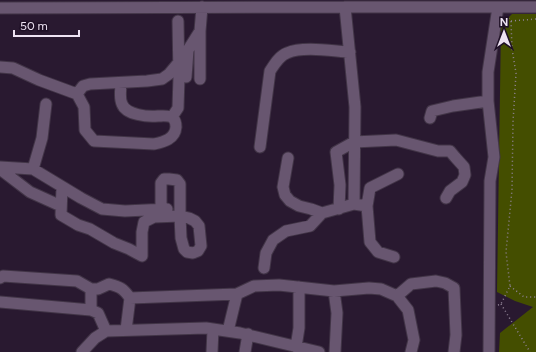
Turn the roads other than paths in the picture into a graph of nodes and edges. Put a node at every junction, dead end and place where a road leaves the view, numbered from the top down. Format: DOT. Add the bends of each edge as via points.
graph roads {
  1 [pos="202,7"];
  2 [pos="345,7"];
  3 [pos="498,7"];
  4 [pos="536,7"];
  5 [pos="0,8"];
  6 [pos="178,21"];
  7 [pos="200,31"];
  8 [pos="350,52"];
  9 [pos="179,62"];
  10 [pos="0,67"];
  11 [pos="200,79"];
  12 [pos="121,83"];
  13 [pos="185,85"];
  14 [pos="77,94"];
  15 [pos="488,101"];
  16 [pos="46,104"];
  17 [pos="172,118"];
  18 [pos="430,118"];
  19 [pos="354,142"];
  20 [pos="260,147"];
  21 [pos="288,158"];
  22 [pos="0,168"];
  23 [pos="33,169"];
  24 [pos="398,174"];
  25 [pos="62,187"];
  26 [pos="446,198"];
  27 [pos="354,204"];
  28 [pos="61,206"];
  29 [pos="367,206"];
  30 [pos="339,209"];
  31 [pos="143,210"];
  32 [pos="161,210"];
  33 [pos="180,213"];
  34 [pos="322,213"];
  35 [pos="144,222"];
  36 [pos="394,257"];
  37 [pos="264,268"];
  38 [pos="0,278"];
  39 [pos="299,287"];
  40 [pos="91,289"];
  41 [pos="334,291"];
  42 [pos="237,294"];
  43 [pos="397,296"];
  44 [pos="130,298"];
  45 [pos="0,302"];
  46 [pos="91,310"];
  47 [pos="213,329"];
  48 [pos="106,330"];
  49 [pos="126,330"];
  50 [pos="228,331"];
  51 [pos="248,334"];
  52 [pos="296,347"];
  53 [pos="313,351"];
  54 [pos="82,352"];
  55 [pos="212,352"];
  56 [pos="245,352"];
  57 [pos="335,352"];
  58 [pos="411,352"];
  59 [pos="454,352"];
  60 [pos="489,352"];
  1 -- 2 [label="street"];
  1 -- 5 [label="street"];
  1 -- 7 [label="street"];
  2 -- 3 [label="street"];
  2 -- 8 [label="street"];
  3 -- 4 [label="street"];
  3 -- 15 [label="street" via="488,72"];
  6 -- 9 [label="street"];
  7 -- 11 [label="street"];
  7 -- 13 [label="street" via="188,50"];
  8 -- 19 [label="street" via="355,107"];
  8 -- 20 [label="street" via="306,49 286,53 275,63 270,72"];
  9 -- 12 [label="street" via="162,79"];
  9 -- 17 [label="street" via="178,108"];
  10 -- 14 [label="street" via="13,68"];
  12 -- 14 [label="street" via="90,84 83,86"];
  12 -- 17 [label="street" via="121,103 127,110 140,115"];
  14 -- 17 [label="street" via="84,108 85,130 94,141 154,144 163,142 173,135 176,127"];
  15 -- 18 [label="street" via="432,110"];
  15 -- 60 [label="street" via="494,156 490,182"];
  16 -- 23 [label="street" via="42,138"];
  19 -- 26 [label="street" via="396,140 438,151 450,151 464,167 465,174 462,182 450,191"];
  19 -- 27 [label="street"];
  19 -- 30 [label="street" via="336,152 340,185"];
  21 -- 34 [label="street" via="283,187 285,194 298,206"];
  22 -- 23 [label="street"];
  22 -- 28 [label="street" via="30,192"];
  23 -- 25 [label="street"];
  24 -- 29 [label="street" via="370,188"];
  25 -- 28 [label="street"];
  25 -- 31 [label="street" via="102,209"];
  27 -- 29 [label="street"];
  27 -- 30 [label="street"];
  28 -- 35 [label="street" via="61,215 142,256"];
  29 -- 36 [label="street" via="370,242 378,252"];
  30 -- 34 [label="street"];
  31 -- 32 [label="street"];
  31 -- 35 [label="street"];
  32 -- 33 [label="street"];
  32 -- 33 [label="street" via="161,183 164,179 177,180 180,184"];
  33 -- 35 [label="street" via="154,217"];
  34 -- 37 [label="street" via="310,226 286,231 273,240 266,253"];
  38 -- 40 [label="street" via="3,276 77,281"];
  39 -- 41 [label="street"];
  39 -- 42 [label="street" via="254,286"];
  39 -- 52 [label="street" via="299,328"];
  40 -- 44 [label="street" via="109,284 125,290"];
  40 -- 46 [label="street"];
  41 -- 43 [label="street" via="370,288"];
  41 -- 57 [label="street" via="337,312"];
  42 -- 44 [label="street"];
  42 -- 50 [label="street"];
  43 -- 58 [label="street" via="408,310 414,340"];
  43 -- 59 [label="street" via="411,284 436,282 454,288"];
  44 -- 49 [label="street"];
  45 -- 46 [label="street"];
  46 -- 48 [label="street" via="98,313"];
  47 -- 49 [label="street"];
  47 -- 50 [label="street"];
  47 -- 55 [label="street"];
  48 -- 49 [label="street"];
  48 -- 54 [label="street"];
  50 -- 51 [label="street"];
  51 -- 52 [label="street"];
  51 -- 56 [label="street"];
  52 -- 53 [label="street"];
}
